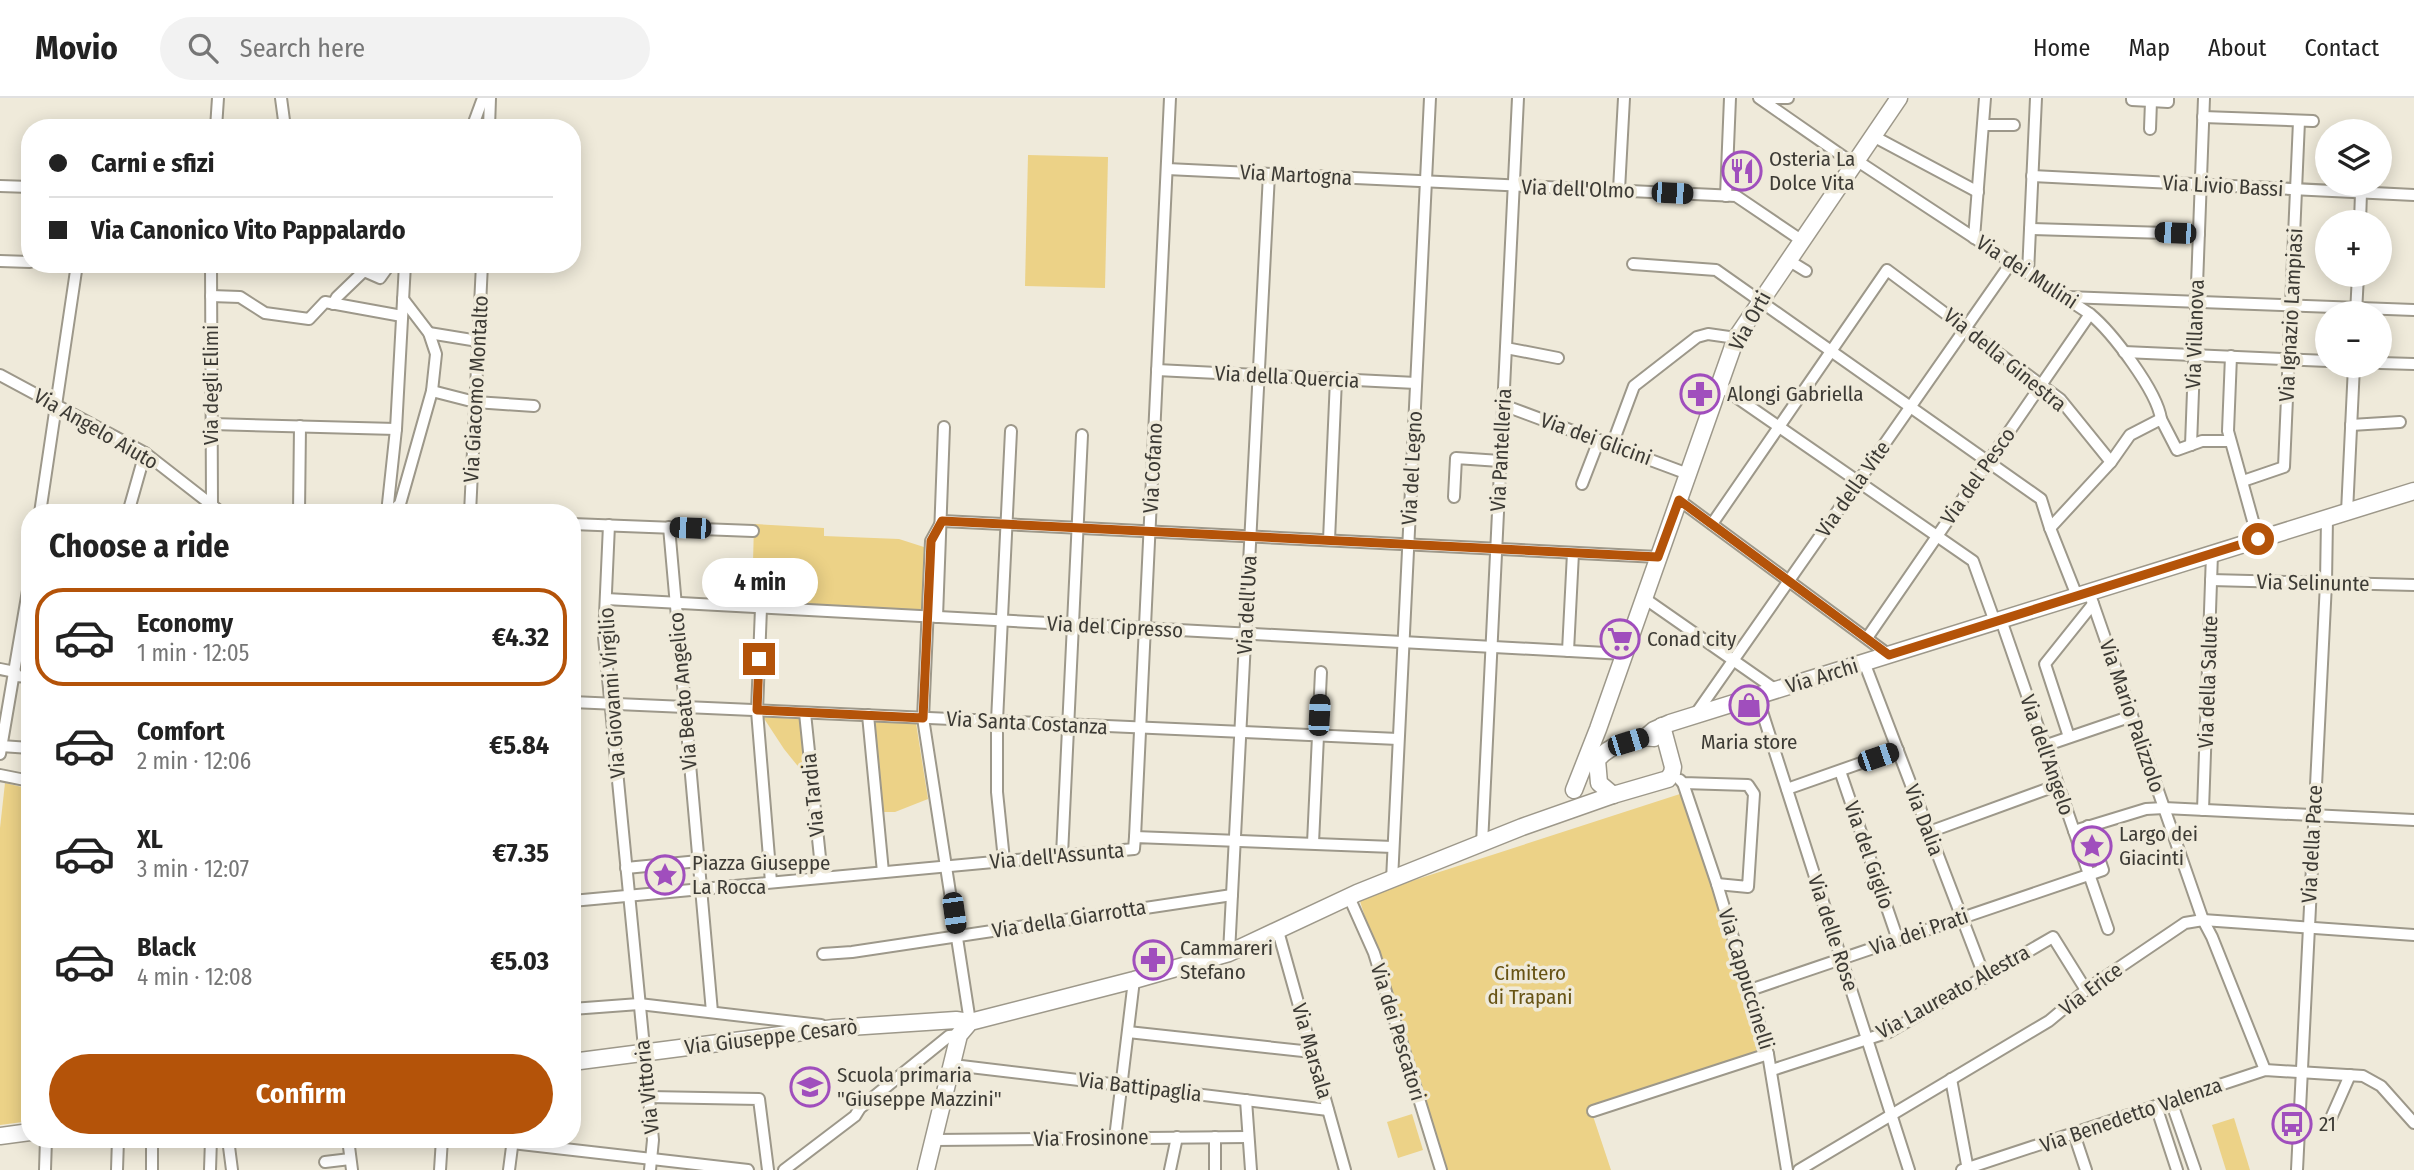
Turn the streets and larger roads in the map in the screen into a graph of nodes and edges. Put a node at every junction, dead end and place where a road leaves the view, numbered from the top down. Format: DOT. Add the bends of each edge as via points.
graph roads {
  1 [pos="218,98"];
  2 [pos="281,98"];
  3 [pos="483,98"];
  4 [pos="490,98"];
  5 [pos="1170,98"];
  6 [pos="1430,98"];
  7 [pos="1518,98"];
  8 [pos="1624,98"];
  9 [pos="1730,98"];
  10 [pos="1759,98"];
  11 [pos="1772,98"];
  12 [pos="1899,98"];
  13 [pos="1985,98"];
  14 [pos="2036,98"];
  15 [pos="2132,98"];
  16 [pos="2168,98"];
  17 [pos="2204,98"];
  18 [pos="1788,99"];
  19 [pos="2151,101"];
  20 [pos="2203,117"];
  21 [pos="217,119"];
  22 [pos="284,119"];
  23 [pos="475,119"];
  24 [pos="489,119"];
  25 [pos="2300,121"];
  26 [pos="2313,121"];
  27 [pos="1983,125"];
  28 [pos="2014,125"];
  29 [pos="2150,129"];
  30 [pos="1873,136"];
  31 [pos="1855,162"];
  32 [pos="1167,169"];
  33 [pos="1269,174"];
  34 [pos="2032,177"];
  35 [pos="1426,182"];
  36 [pos="2201,185"];
  37 [pos="0,186"];
  38 [pos="21,187"];
  39 [pos="1513,187"];
  40 [pos="1619,190"];
  41 [pos="2297,190"];
  42 [pos="2315,191"];
  43 [pos="1978,192"];
  44 [pos="2392,194"];
  45 [pos="2414,195"];
  46 [pos="1726,196"];
  47 [pos="2030,229"];
  48 [pos="2199,234"];
  49 [pos="1974,238"];
  50 [pos="1801,240"];
  51 [pos="1788,260"];
  52 [pos="0,261"];
  53 [pos="21,262"];
  54 [pos="2011,263"];
  55 [pos="1633,264"];
  56 [pos="1806,271"];
  57 [pos="76,273"];
  58 [pos="211,273"];
  59 [pos="363,273"];
  60 [pos="369,273"];
  61 [pos="384,273"];
  62 [pos="404,273"];
  63 [pos="482,273"];
  64 [pos="2028,273"];
  65 [pos="211,296"];
  66 [pos="2067,297"];
  67 [pos="2092,298"];
  68 [pos="403,299"];
  69 [pos="1759,301"];
  70 [pos="2196,302"];
  71 [pos="333,304"];
  72 [pos="2291,306"];
  73 [pos="2315,308"];
  74 [pos="2392,310"];
  75 [pos="2414,310"];
  76 [pos="2087,312"];
  77 [pos="402,316"];
  78 [pos="1966,327"];
  79 [pos="429,333"];
  80 [pos="1736,338"];
  81 [pos="478,341"];
  82 [pos="1506,348"];
  83 [pos="1831,352"];
  84 [pos="2124,352"];
  85 [pos="2194,355"];
  86 [pos="2231,356"];
  87 [pos="1558,358"];
  88 [pos="2288,359"];
  89 [pos="2315,360"];
  90 [pos="2392,363"];
  91 [pos="2414,364"];
  92 [pos="1157,370"];
  93 [pos="0,375"];
  94 [pos="1258,375"];
  95 [pos="2353,378"];
  96 [pos="1336,379"];
  97 [pos="1416,383"];
  98 [pos="2041,385"];
  99 [pos="1720,386"];
  100 [pos="432,391"];
  101 [pos="475,402"];
  102 [pos="57,405"];
  103 [pos="1503,405"];
  104 [pos="534,406"];
  105 [pos="1910,407"];
  106 [pos="2161,419"];
  107 [pos="2400,422"];
  108 [pos="212,424"];
  109 [pos="2351,425"];
  110 [pos="300,426"];
  111 [pos="944,427"];
  112 [pos="1779,427"];
  113 [pos="396,429"];
  114 [pos="1011,431"];
  115 [pos="1082,435"];
  116 [pos="1599,440"];
  117 [pos="2230,441"];
  118 [pos="1612,445"];
  119 [pos="2191,445"];
  120 [pos="145,453"];
  121 [pos="1500,461"];
  122 [pos="1988,462"];
  123 [pos="2111,463"];
  124 [pos="1688,474"];
  125 [pos="2243,481"];
  126 [pos="1858,482"];
  127 [pos="1582,484"];
  128 [pos="2414,491"];
  129 [pos="1454,497"];
  130 [pos="1679,500"];
  131 [pos="41,504"];
  132 [pos="131,504"];
  133 [pos="207,504"];
  134 [pos="215,504"];
  135 [pos="299,504"];
  136 [pos="390,504"];
  137 [pos="400,504"];
  138 [pos="470,504"];
  139 [pos="2347,512"];
  140 [pos="2327,518"];
  141 [pos="942,521"];
  142 [pos="581,524"];
  143 [pos="1007,524"];
  144 [pos="1712,524"];
  145 [pos="609,525"];
  146 [pos="669,527"];
  147 [pos="1078,528"];
  148 [pos="2050,528"];
  149 [pos="753,531"];
  150 [pos="1150,531"];
  151 [pos="1250,536"];
  152 [pos="1937,536"];
  153 [pos="2258,539"];
  154 [pos="1329,540"];
  155 [pos="1408,544"];
  156 [pos="1496,549"];
  157 [pos="1573,553"];
  158 [pos="2211,554"];
  159 [pos="1658,557"];
  160 [pos="2211,580"];
  161 [pos="1789,581"];
  162 [pos="2326,583"];
  163 [pos="2414,585"];
  164 [pos="2086,597"];
  165 [pos="1644,598"];
  166 [pos="606,599"];
  167 [pos="676,603"];
  168 [pos="761,607"];
  169 [pos="933,617"];
  170 [pos="1002,621"];
  171 [pos="1998,621"];
  172 [pos="1073,624"];
  173 [pos="1145,628"];
  174 [pos="1245,634"];
  175 [pos="1867,638"];
  176 [pos="1403,642"];
  177 [pos="1491,647"];
  178 [pos="1568,651"];
  179 [pos="1624,654"];
  180 [pos="1889,655"];
  181 [pos="21,656"];
  182 [pos="1733,660"];
  183 [pos="1864,662"];
  184 [pos="0,669"];
  185 [pos="1321,672"];
  186 [pos="15,674"];
  187 [pos="21,675"];
  188 [pos="1776,690"];
  189 [pos="1757,696"];
  190 [pos="581,702"];
  191 [pos="610,704"];
  192 [pos="685,707"];
  193 [pos="757,710"];
  194 [pos="805,713"];
  195 [pos="868,715"];
  196 [pos="1695,715"];
  197 [pos="2132,716"];
  198 [pos="923,718"];
  199 [pos="997,721"];
  200 [pos="1068,724"];
  201 [pos="1666,724"];
  202 [pos="1140,728"];
  203 [pos="1598,729"];
  204 [pos="1240,732"];
  205 [pos="1318,736"];
  206 [pos="1646,737"];
  207 [pos="2069,737"];
  208 [pos="1398,739"];
  209 [pos="1668,745"];
  210 [pos="2044,746"];
  211 [pos="21,749"];
  212 [pos="1,750"];
  213 [pos="1898,750"];
  214 [pos="1596,762"];
  215 [pos="1840,771"];
  216 [pos="0,775"];
  217 [pos="21,779"];
  218 [pos="1683,783"];
  219 [pos="2058,785"];
  220 [pos="1787,789"];
  221 [pos="1574,790"];
  222 [pos="1613,795"];
  223 [pos="2164,808"];
  224 [pos="2203,810"];
  225 [pos="2313,815"];
  226 [pos="2414,820"];
  227 [pos="2088,826"];
  228 [pos="1522,827"];
  229 [pos="2074,831"];
  230 [pos="1929,832"];
  231 [pos="1135,837"];
  232 [pos="1235,840"];
  233 [pos="1313,843"];
  234 [pos="1482,844"];
  235 [pos="1393,847"];
  236 [pos="1062,855"];
  237 [pos="698,858"];
  238 [pos="1004,860"];
  239 [pos="625,864"];
  240 [pos="947,866"];
  241 [pos="883,872"];
  242 [pos="2089,874"];
  243 [pos="821,877"];
  244 [pos="1392,880"];
  245 [pos="771,882"];
  246 [pos="1717,884"];
  247 [pos="704,891"];
  248 [pos="1232,895"];
  249 [pos="1349,897"];
  250 [pos="626,898"];
  251 [pos="581,900"];
  252 [pos="1961,918"];
  253 [pos="2203,920"];
  254 [pos="2308,928"];
  255 [pos="2108,929"];
  256 [pos="1278,932"];
  257 [pos="2414,934"];
  258 [pos="958,936"];
  259 [pos="1898,940"];
  260 [pos="1229,953"];
  261 [pos="823,954"];
  262 [pos="1841,959"];
  263 [pos="1985,978"];
  264 [pos="1135,980"];
  265 [pos="1750,990"];
  266 [pos="2086,990"];
  267 [pos="639,1004"];
  268 [pos="581,1008"];
  269 [pos="712,1012"];
  270 [pos="970,1022"];
  271 [pos="834,1028"];
  272 [pos="1128,1032"];
  273 [pos="960,1035"];
  274 [pos="1867,1039"];
  275 [pos="1312,1052"];
  276 [pos="643,1053"];
  277 [pos="1768,1054"];
  278 [pos="581,1061"];
  279 [pos="953,1065"];
  280 [pos="1772,1070"];
  281 [pos="2265,1070"];
  282 [pos="2301,1071"];
  283 [pos="2350,1075"];
  284 [pos="1951,1079"];
  285 [pos="1121,1085"];
  286 [pos="649,1097"];
  287 [pos="1246,1100"];
  288 [pos="2171,1101"];
  289 [pos="2156,1106"];
  290 [pos="1328,1110"];
  291 [pos="1593,1111"];
  292 [pos="1891,1114"];
  293 [pos="2331,1118"];
  294 [pos="2414,1123"];
  295 [pos="21,1133"];
  296 [pos="2074,1134"];
  297 [pos="0,1136"];
  298 [pos="1215,1137"];
  299 [pos="1248,1137"];
  300 [pos="1115,1138"];
  301 [pos="1177,1138"];
  302 [pos="934,1140"];
  303 [pos="46,1148"];
  304 [pos="118,1148"];
  305 [pos="152,1148"];
  306 [pos="211,1148"];
  307 [pos="229,1148"];
  308 [pos="441,1148"];
  309 [pos="511,1148"];
  310 [pos="554,1148"];
  311 [pos="325,1162"];
  312 [pos="351,1164"];
  313 [pos="651,1164"];
  314 [pos="1991,1166"];
  315 [pos="930,1169"];
  316 [pos="1966,1169"];
  317 [pos="46,1170"];
  318 [pos="117,1170"];
  319 [pos="152,1170"];
  320 [pos="210,1170"];
  321 [pos="232,1170"];
  322 [pos="440,1170"];
  323 [pos="509,1170"];
  324 [pos="748,1170"];
  325 [pos="768,1170"];
  326 [pos="784,1170"];
  327 [pos="1170,1170"];
  328 [pos="1215,1170"];
  329 [pos="1251,1170"];
  330 [pos="1345,1170"];
  331 [pos="1441,1170"];
  332 [pos="1787,1170"];
  333 [pos="1799,1170"];
  334 [pos="1909,1170"];
  335 [pos="2085,1170"];
  336 [pos="2177,1170"];
  337 [pos="2195,1170"];
  338 [pos="2297,1170"];
  1 -- 21 [label="street"];
  2 -- 22 [label="street"];
  3 -- 23 [label="street"];
  4 -- 24 [label="street"];
  5 -- 32 [label="street, Via Cofano"];
  6 -- 35 [label="street, Via del Legno"];
  7 -- 39 [label="street, Via Pantelleria"];
  8 -- 40 [label="street"];
  9 -- 46 [label="street"];
  10 -- 31 [label="street, Via dei Mulini"];
  11 -- 18 [label="street"];
  12 -- 30 [label="street, Via Orti"];
  13 -- 27 [label="street"];
  14 -- 34 [label="street"];
  15 -- 19 [label="street"];
  16 -- 19 [label="street" via="2168,102"];
  17 -- 20 [label="street, Via Villanova"];
  19 -- 29 [label="street"];
  20 -- 25 [label="street"];
  20 -- 36 [label="street, Via Villanova"];
  25 -- 26 [label="street"];
  25 -- 41 [label="street, Via Ignazio Lampiasi"];
  27 -- 28 [label="street"];
  27 -- 43 [label="street"];
  30 -- 31 [label="street, Via Orti"];
  30 -- 43 [label="street"];
  31 -- 49 [label="street, Via dei Mulini"];
  31 -- 50 [label="street, Via Orti"];
  32 -- 33 [label="street, Via Martogna"];
  32 -- 92 [label="street, Via Cofano"];
  33 -- 35 [label="street, Via Martogna"];
  33 -- 94 [label="street, Via dell'Uva"];
  34 -- 36 [label="street, Via Livio Bassi"];
  34 -- 47 [label="street"];
  35 -- 39 [label="street, Via dell'Olmo"];
  35 -- 97 [label="street, Via del Legno"];
  36 -- 41 [label="street, Via Livio Bassi"];
  36 -- 48 [label="street, Via Villanova"];
  37 -- 38 [label="street"];
  39 -- 40 [label="street, Via dell'Olmo"];
  39 -- 82 [label="street, Via Pantelleria"];
  40 -- 46 [label="street, Via dell'Olmo"];
  41 -- 42 [label="street, Via Livio Bassi"];
  41 -- 72 [label="street, Via Ignazio Lampiasi"];
  43 -- 49 [label="street"];
  44 -- 45 [label="street, Via Livio Bassi"];
  46 -- 50 [label="street, Via dell'Olmo" via="1736,196"];
  47 -- 48 [label="street"];
  47 -- 64 [label="street"];
  48 -- 70 [label="street, Via Villanova"];
  49 -- 54 [label="street, Via dei Mulini"];
  50 -- 51 [label="street, Via Orti"];
  51 -- 56 [label="street"];
  51 -- 69 [label="street, Via Orti"];
  52 -- 53 [label="street"];
  54 -- 64 [label="street, Via dei Mulini"];
  54 -- 78 [label="street, Via della Vite"];
  55 -- 69 [label="street" via="1716,270"];
  57 -- 102 [label="street"];
  58 -- 65 [label="street, Via degli Elimi"];
  59 -- 71 [label="street"];
  60 -- 61 [label="street" via="380,278"];
  62 -- 68 [label="street"];
  63 -- 81 [label="street, Via Giacomo Montalto"];
  64 -- 66 [label="street, Via dei Mulini"];
  65 -- 71 [label="street" via="240,297 265,313 309,319 325,303"];
  65 -- 108 [label="street, Via degli Elimi"];
  66 -- 67 [label="street"];
  66 -- 76 [label="street, Via dei Mulini"];
  67 -- 70 [label="street"];
  67 -- 76 [label="street, Via del Pesco"];
  68 -- 77 [label="street"];
  68 -- 79 [label="street"];
  69 -- 80 [label="street, Via Orti"];
  69 -- 83 [label="street"];
  70 -- 72 [label="street"];
  70 -- 85 [label="street, Via Villanova"];
  71 -- 77 [label="street"];
  72 -- 73 [label="street"];
  72 -- 88 [label="street, Via Ignazio Lampiasi"];
  74 -- 75 [label="street"];
  76 -- 84 [label="street, Via dei Mulini" via="2106,327"];
  76 -- 98 [label="street, Via del Pesco"];
  77 -- 113 [label="street"];
  78 -- 83 [label="street, Via della Ginestra" via="1887,270"];
  78 -- 98 [label="street, Via della Ginestra"];
  78 -- 105 [label="street, Via della Vite"];
  79 -- 81 [label="street"];
  79 -- 100 [label="street" via="436,354"];
  80 -- 99 [label="street, Via Orti"];
  80 -- 118 [label="street" via="1703,334 1633,386"];
  81 -- 101 [label="street, Via Giacomo Montalto"];
  82 -- 87 [label="street"];
  82 -- 103 [label="street, Via Pantelleria"];
  83 -- 105 [label="street"];
  83 -- 112 [label="street"];
  84 -- 85 [label="street"];
  84 -- 106 [label="street, Via dei Mulini" via="2160,407"];
  85 -- 86 [label="street"];
  85 -- 119 [label="street, Via Villanova"];
  86 -- 88 [label="street"];
  86 -- 117 [label="street"];
  88 -- 89 [label="street"];
  88 -- 125 [label="street, Via Ignazio Lampiasi" via="2284,467"];
  90 -- 91 [label="street"];
  92 -- 94 [label="street, Via della Quercia"];
  92 -- 150 [label="street, Via Cofano"];
  93 -- 102 [label="street, Via Angelo Aiuto"];
  94 -- 96 [label="street, Via della Quercia"];
  94 -- 151 [label="street, Via dell'Uva"];
  95 -- 109 [label="street"];
  96 -- 97 [label="street, Via della Quercia"];
  96 -- 154 [label="street"];
  97 -- 155 [label="street, Via del Legno"];
  98 -- 122 [label="street, Via del Pesco"];
  98 -- 123 [label="street, Via della Ginestra" via="2060,399"];
  99 -- 112 [label="street, Via dell'Angelo"];
  99 -- 124 [label="street, Via Orti"];
  100 -- 101 [label="street"];
  100 -- 137 [label="street"];
  101 -- 104 [label="street"];
  101 -- 138 [label="street, Via Giacomo Montalto"];
  102 -- 120 [label="street, Via Angelo Aiuto"];
  102 -- 131 [label="street"];
  103 -- 116 [label="street, Via dei Glicini"];
  103 -- 121 [label="street, Via Pantelleria"];
  105 -- 122 [label="street"];
  105 -- 126 [label="street, Via della Vite"];
  106 -- 119 [label="street, Via dei Mulini" via="2177,450"];
  106 -- 123 [label="street" via="2130,435"];
  107 -- 109 [label="street"];
  108 -- 110 [label="street"];
  108 -- 134 [label="street, Via degli Elimi"];
  109 -- 139 [label="street"];
  110 -- 113 [label="street"];
  110 -- 135 [label="street"];
  111 -- 141 [label="street"];
  112 -- 126 [label="street, Via dell'Angelo"];
  112 -- 144 [label="street"];
  113 -- 136 [label="street"];
  114 -- 143 [label="street"];
  115 -- 147 [label="street"];
  116 -- 118 [label="street, Via dei Glicini"];
  116 -- 127 [label="street"];
  117 -- 119 [label="street"];
  117 -- 125 [label="street"];
  118 -- 124 [label="street, Via dei Glicini"];
  120 -- 132 [label="street"];
  120 -- 133 [label="street, Via Angelo Aiuto"];
  121 -- 129 [label="street" via="1456,458"];
  121 -- 156 [label="street, Via Pantelleria"];
  122 -- 148 [label="street, Via Mario Palizzolo" via="2041,499"];
  122 -- 152 [label="street, Via del Pesco"];
  123 -- 148 [label="street"];
  124 -- 130 [label="street, Via Orti"];
  125 -- 153 [label="street"];
  126 -- 152 [label="street, Via dell'Angelo"];
  126 -- 161 [label="street, Via della Vite"];
  128 -- 139 [label="street, Via Archi"];
  130 -- 144 [label="street"];
  130 -- 159 [label="street, Via Orti"];
  139 -- 140 [label="street, Via Archi"];
  140 -- 153 [label="street, Via Archi"];
  140 -- 162 [label="street, Via della Pace"];
  141 -- 143 [label="street"];
  141 -- 169 [label="street" via="931,541"];
  142 -- 145 [label="street"];
  143 -- 147 [label="street"];
  143 -- 170 [label="street"];
  144 -- 161 [label="street"];
  145 -- 146 [label="street"];
  145 -- 166 [label="street, Via Giovanni Virgilio"];
  146 -- 149 [label="street"];
  146 -- 167 [label="street, Via Beato Angelico"];
  147 -- 150 [label="street"];
  147 -- 172 [label="street"];
  148 -- 164 [label="street, Via Mario Palizzolo"];
  150 -- 151 [label="street"];
  150 -- 173 [label="street, Via Cofano"];
  151 -- 154 [label="street"];
  151 -- 174 [label="street, Via dell'Uva"];
  152 -- 171 [label="street, Via dell'Angelo" via="1973,561"];
  152 -- 175 [label="street, Via del Pesco"];
  153 -- 158 [label="street, Via Archi"];
  154 -- 155 [label="street"];
  155 -- 156 [label="street"];
  155 -- 176 [label="street, Via del Legno"];
  156 -- 157 [label="street"];
  156 -- 177 [label="street, Via Pantelleria"];
  157 -- 159 [label="street"];
  157 -- 178 [label="street"];
  158 -- 160 [label="street, Via della Salute"];
  158 -- 164 [label="street, Via Archi"];
  159 -- 165 [label="street, Via Orti"];
  160 -- 162 [label="street, Via Selinunte"];
  160 -- 224 [label="street, Via della Salute"];
  161 -- 175 [label="street"];
  161 -- 182 [label="street, Via della Vite"];
  162 -- 163 [label="street, Via Selinunte"];
  162 -- 225 [label="street, Via della Pace"];
  164 -- 171 [label="street, Via Archi"];
  164 -- 197 [label="street, Via Mario Palizzolo"];
  164 -- 207 [label="street" via="2045,664"];
  165 -- 179 [label="street, Via Orti"];
  165 -- 182 [label="street"];
  166 -- 167 [label="street, Via del Cipresso"];
  166 -- 191 [label="street, Via Giovanni Virgilio"];
  167 -- 168 [label="street, Via del Cipresso"];
  167 -- 192 [label="street, Via Beato Angelico"];
  168 -- 169 [label="street, Via del Cipresso"];
  168 -- 193 [label="street"];
  169 -- 170 [label="street, Via del Cipresso"];
  169 -- 198 [label="street"];
  170 -- 172 [label="street, Via del Cipresso"];
  170 -- 199 [label="street"];
  171 -- 180 [label="street, Via Archi"];
  171 -- 210 [label="street, Via dell'Angelo"];
  172 -- 173 [label="street, Via del Cipresso"];
  172 -- 200 [label="street"];
  173 -- 174 [label="street, Via del Cipresso"];
  173 -- 202 [label="street, Via Cofano"];
  174 -- 176 [label="street, Via del Cipresso"];
  174 -- 204 [label="street, Via dell'Uva"];
  175 -- 180 [label="street"];
  176 -- 177 [label="street, Via del Cipresso"];
  176 -- 208 [label="street, Via del Legno"];
  177 -- 178 [label="street, Via del Cipresso"];
  177 -- 234 [label="street, Via Pantelleria"];
  178 -- 179 [label="street, Via del Cipresso"];
  179 -- 203 [label="street, Via Orti"];
  180 -- 183 [label="street, Via Archi"];
  181 -- 186 [label="street"];
  182 -- 188 [label="street"];
  182 -- 196 [label="street, Via della Vite"];
  183 -- 188 [label="street, Via Archi"];
  183 -- 213 [label="street, Via Dalia"];
  184 -- 186 [label="street"];
  185 -- 205 [label="street"];
  186 -- 187 [label="street"];
  186 -- 212 [label="street"];
  188 -- 189 [label="street, Via Archi"];
  189 -- 196 [label="street, Via Archi"];
  189 -- 220 [label="street, Via delle Rose"];
  190 -- 191 [label="street, Via Santa Costanza"];
  191 -- 192 [label="street, Via Santa Costanza"];
  191 -- 239 [label="street, Via Giovanni Virgilio"];
  192 -- 193 [label="street, Via Santa Costanza"];
  192 -- 237 [label="street, Via Beato Angelico"];
  193 -- 194 [label="street, Via Santa Costanza"];
  193 -- 245 [label="street"];
  194 -- 195 [label="street, Via Santa Costanza"];
  194 -- 243 [label="street, Via Tardia"];
  195 -- 198 [label="street, Via Santa Costanza"];
  195 -- 241 [label="street"];
  196 -- 201 [label="street, Via Archi"];
  197 -- 207 [label="street"];
  197 -- 223 [label="street, Via Mario Palizzolo"];
  198 -- 199 [label="street, Via Santa Costanza"];
  198 -- 240 [label="street"];
  199 -- 200 [label="street, Via Santa Costanza"];
  199 -- 238 [label="street" via="997,792"];
  200 -- 202 [label="street, Via Santa Costanza"];
  200 -- 236 [label="street"];
  201 -- 206 [label="street, Via Archi"];
  201 -- 209 [label="street"];
  202 -- 204 [label="street, Via Santa Costanza"];
  202 -- 231 [label="street, Via Cofano"];
  203 -- 214 [label="street"];
  203 -- 221 [label="street"];
  204 -- 205 [label="street, Via Santa Costanza"];
  204 -- 232 [label="street, Via dell'Uva"];
  205 -- 208 [label="street, Via Santa Costanza"];
  205 -- 233 [label="street"];
  206 -- 209 [label="street"];
  206 -- 214 [label="street, Via Archi" via="1610,748"];
  207 -- 210 [label="street"];
  208 -- 235 [label="street, Via del Legno"];
  209 -- 218 [label="street"];
  210 -- 219 [label="street, Via dell'Angelo"];
  211 -- 212 [label="street"];
  213 -- 215 [label="street"];
  213 -- 230 [label="street, Via Dalia"];
  214 -- 221 [label="street, Via Archi"];
  214 -- 222 [label="street" via="1599,783"];
  215 -- 220 [label="street"];
  215 -- 259 [label="street, Via del Giglio"];
  216 -- 217 [label="street"];
  218 -- 222 [label="street" via="1668,779"];
  218 -- 246 [label="street, Via Cappuccinelli"];
  218 -- 246 [label="street" via="1748,785 1754,794 1748,887"];
  219 -- 229 [label="street, Via dell'Angelo"];
  219 -- 230 [label="street"];
  220 -- 262 [label="street, Via delle Rose"];
  221 -- 228 [label="street, Via Archi" via="1558,806"];
  222 -- 228 [label="street"];
  223 -- 224 [label="street"];
  223 -- 227 [label="street"];
  223 -- 253 [label="street, Via Mario Palizzolo"];
  224 -- 225 [label="street"];
  225 -- 226 [label="street"];
  225 -- 254 [label="street, Via della Pace"];
  227 -- 229 [label="street"];
  227 -- 242 [label="street" via="2103,870"];
  228 -- 234 [label="street, Via Giuseppe Cesarò"];
  229 -- 242 [label="street, Via dell'Angelo"];
  230 -- 252 [label="street, Via Dalia"];
  231 -- 232 [label="street, Via dell'Assunta"];
  231 -- 236 [label="street, Via dell'Assunta" via="1134,849"];
  232 -- 233 [label="street, Via dell'Assunta"];
  232 -- 248 [label="street, Via dell'Uva"];
  233 -- 235 [label="street, Via dell'Assunta"];
  234 -- 244 [label="street, Via Giuseppe Cesarò"];
  235 -- 244 [label="street, Via del Legno"];
  236 -- 238 [label="street, Via dell'Assunta"];
  237 -- 239 [label="street"];
  237 -- 247 [label="street, Via Beato Angelico"];
  238 -- 240 [label="street, Via dell'Assunta"];
  239 -- 250 [label="street, Via Giovanni Virgilio"];
  240 -- 241 [label="street, Via dell'Assunta"];
  240 -- 258 [label="street"];
  241 -- 243 [label="street, Via dell'Assunta"];
  242 -- 252 [label="street, Via dei Prati"];
  242 -- 255 [label="street, Via dell'Angelo"];
  243 -- 245 [label="street, Via dell'Assunta"];
  244 -- 249 [label="street, Via Giuseppe Cesarò"];
  245 -- 247 [label="street, Via dell'Assunta"];
  246 -- 265 [label="street, Via Cappuccinelli"];
  247 -- 250 [label="street, Via dell'Assunta"];
  247 -- 269 [label="street"];
  248 -- 258 [label="street, Via della Giarrotta"];
  248 -- 260 [label="street, Via dell'Uva"];
  249 -- 256 [label="street, Via Giuseppe Cesarò"];
  249 -- 331 [label="street, Via dei Pescatori" via="1374,953"];
  250 -- 251 [label="street"];
  250 -- 267 [label="street"];
  252 -- 259 [label="street, Via dei Prati"];
  252 -- 263 [label="street, Via Dalia"];
  253 -- 254 [label="street, Via Erice"];
  253 -- 266 [label="street, Via Erice" via="2185,923"];
  253 -- 281 [label="street, Via Mario Palizzolo"];
  254 -- 257 [label="street, Via Erice"];
  254 -- 282 [label="street, Via della Pace"];
  256 -- 260 [label="street, Via Giuseppe Cesarò"];
  256 -- 275 [label="street, Via Marsala"];
  258 -- 261 [label="street, Via della Giarrotta"];
  258 -- 270 [label="street"];
  259 -- 262 [label="street, Via dei Prati"];
  260 -- 264 [label="street, Via Giuseppe Cesarò"];
  262 -- 265 [label="street, Via dei Prati"];
  262 -- 274 [label="street, Via delle Rose"];
  263 -- 266 [label="street, Via Laureato Alestra" via="2053,937"];
  263 -- 274 [label="street, Via Laureato Alestra" via="1889,1032"];
  264 -- 270 [label="street, Via Giuseppe Cesarò"];
  264 -- 272 [label="street"];
  265 -- 277 [label="street, Via Cappuccinelli"];
  266 -- 284 [label="street, Via Erice" via="2049,1021"];
  267 -- 268 [label="street"];
  267 -- 269 [label="street"];
  267 -- 276 [label="street, Via Vittoria"];
  269 -- 271 [label="street"];
  270 -- 271 [label="street, Via Giuseppe Cesarò"];
  270 -- 273 [label="street"];
  271 -- 276 [label="street, Via Giuseppe Cesarò"];
  272 -- 275 [label="street"];
  272 -- 285 [label="street"];
  273 -- 279 [label="street"];
  273 -- 326 [label="street" via="948,1036"];
  274 -- 280 [label="street, Via Laureato Alestra"];
  274 -- 292 [label="street, Via delle Rose"];
  275 -- 290 [label="street, Via Marsala"];
  276 -- 278 [label="street, Via Giuseppe Cesarò"];
  276 -- 286 [label="street, Via Vittoria"];
  277 -- 280 [label="street, Via Cappuccinelli"];
  277 -- 291 [label="street"];
  279 -- 285 [label="street, Via Battipaglia"];
  279 -- 302 [label="street"];
  280 -- 332 [label="street, Via Cappuccinelli"];
  281 -- 282 [label="street, Via Benedetto Valenza"];
  281 -- 288 [label="street, Via Benedetto Valenza"];
  282 -- 283 [label="street, Via Benedetto Valenza"];
  282 -- 338 [label="street, Via della Pace"];
  283 -- 293 [label="street"];
  283 -- 294 [label="street, Via Benedetto Valenza" via="2381,1086"];
  284 -- 292 [label="street, Via Erice"];
  284 -- 316 [label="street"];
  285 -- 287 [label="street, Via Battipaglia"];
  285 -- 300 [label="street"];
  286 -- 313 [label="street, Via Vittoria"];
  286 -- 325 [label="street" via="760,1100"];
  287 -- 290 [label="street, Via Battipaglia"];
  287 -- 299 [label="street"];
  288 -- 289 [label="street, Via Benedetto Valenza"];
  288 -- 337 [label="street"];
  289 -- 296 [label="street, Via Benedetto Valenza"];
  289 -- 336 [label="street"];
  290 -- 330 [label="street, Via Marsala"];
  292 -- 333 [label="street, Via Erice"];
  292 -- 334 [label="street, Via delle Rose"];
  295 -- 297 [label="street"];
  296 -- 314 [label="street, Via Benedetto Valenza"];
  296 -- 335 [label="street"];
  298 -- 299 [label="street, Via Frosinone"];
  298 -- 301 [label="street, Via Frosinone"];
  298 -- 328 [label="street"];
  299 -- 329 [label="street"];
  300 -- 301 [label="street, Via Frosinone"];
  300 -- 302 [label="street, Via Frosinone"];
  301 -- 327 [label="street"];
  302 -- 315 [label="street"];
  303 -- 317 [label="street"];
  304 -- 318 [label="street"];
  305 -- 319 [label="street"];
  306 -- 320 [label="street"];
  307 -- 321 [label="street"];
  308 -- 322 [label="street"];
  309 -- 323 [label="street"];
  310 -- 313 [label="street"];
  311 -- 312 [label="street"];
  313 -- 324 [label="street"];
  314 -- 316 [label="street, Via Benedetto Valenza"];
}
